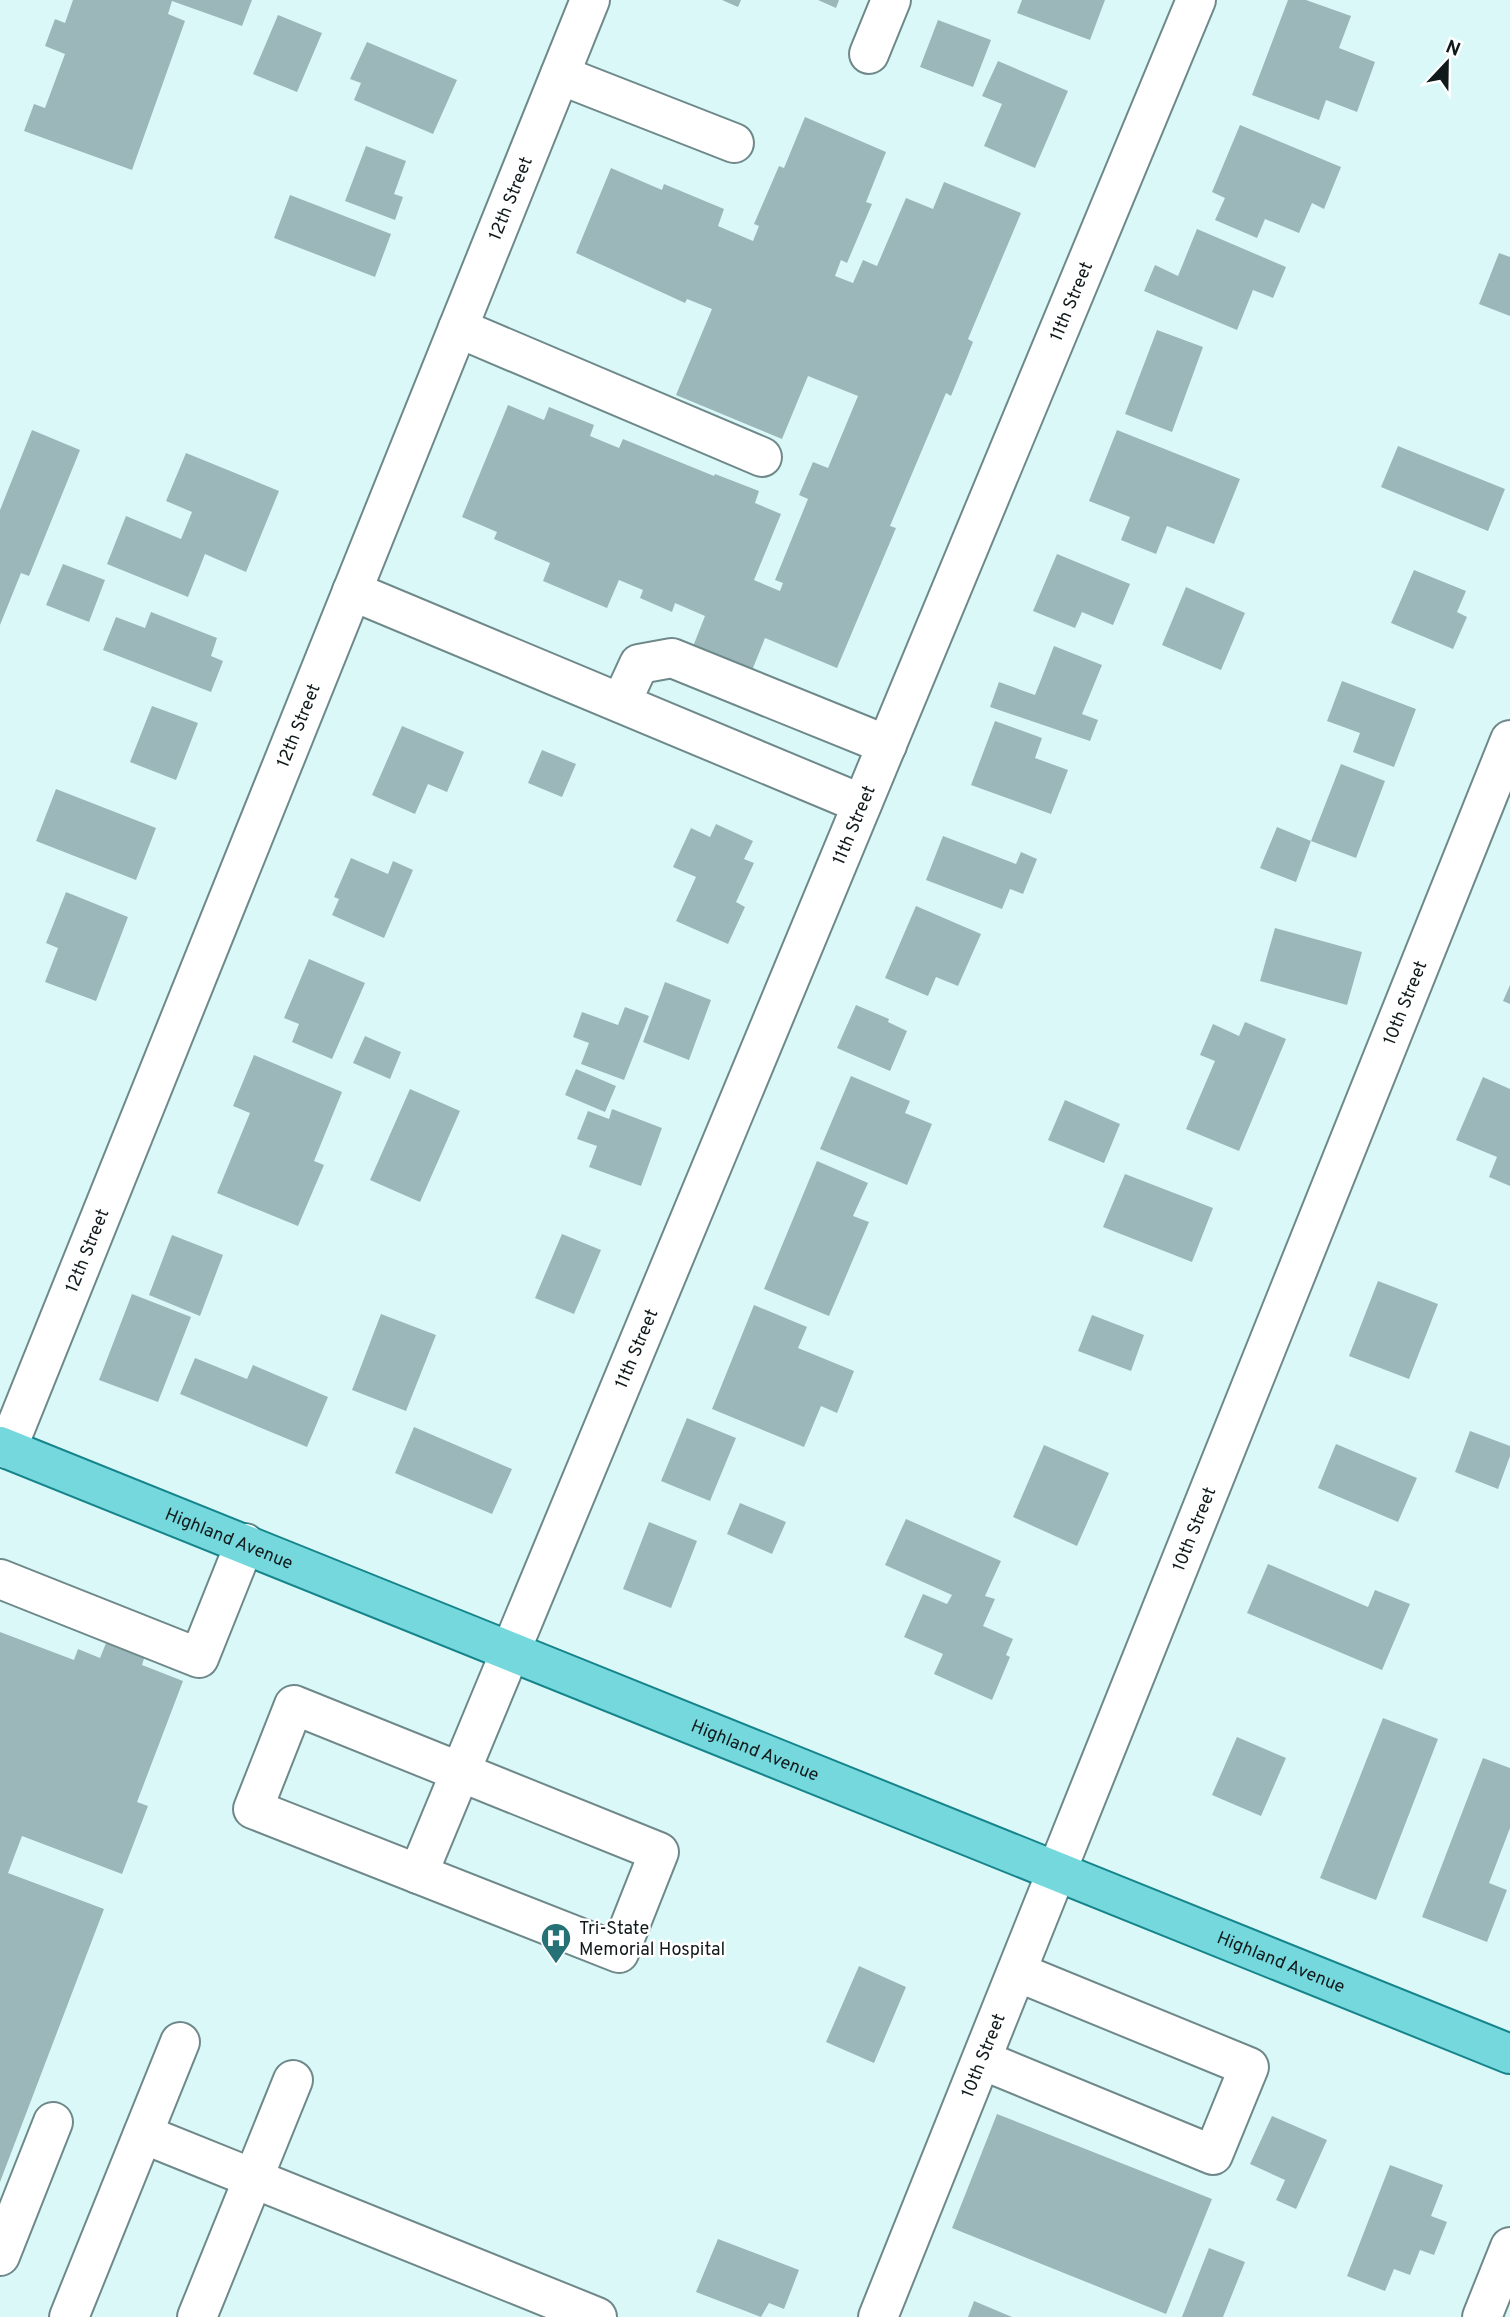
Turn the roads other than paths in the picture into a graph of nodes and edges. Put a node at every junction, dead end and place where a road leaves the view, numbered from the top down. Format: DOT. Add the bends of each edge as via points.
graph roads {
  1 [pos="590,0"];
  2 [pos="891,0"];
  3 [pos="1195,0"];
  4 [pos="869,54"];
  5 [pos="560,75"];
  6 [pos="734,143"];
  7 [pos="458,328"];
  8 [pos="762,457"];
  9 [pos="352,591"];
  10 [pos="621,703"];
  11 [pos="1510,740"];
  12 [pos="887,745"];
  13 [pos="862,804"];
  14 [pos="4,1447"];
  15 [pos="245,1544"];
  16 [pos="0,1579"];
  17 [pos="512,1652"];
  18 [pos="462,1771"];
  19 [pos="418,1874"];
  20 [pos="1057,1874"];
  21 [pos="1017,1972"];
  22 [pos="180,2042"];
  23 [pos="1510,2054"];
  24 [pos="982,2060"];
  25 [pos="293,2080"];
  26 [pos="53,2122"];
  27 [pos="143,2134"];
  28 [pos="253,2178"];
  29 [pos="1510,2247"];
  30 [pos="0,2256"];
  31 [pos="69,2317"];
  32 [pos="197,2317"];
  33 [pos="597,2317"];
  34 [pos="878,2317"];
  35 [pos="1482,2317"];
  1 -- 5 [label="street, 12th Street"];
  2 -- 4 [label="street"];
  3 -- 12 [label="street, 11th Street"];
  5 -- 6 [label="street"];
  5 -- 7 [label="street, 12th Street"];
  7 -- 8 [label="street"];
  7 -- 9 [label="street, 12th Street"];
  9 -- 10 [label="street"];
  9 -- 14 [label="street, 12th Street"];
  10 -- 12 [label="street" via="639,664 672,658"];
  10 -- 13 [label="street"];
  11 -- 20 [label="street, 10th Street"];
  12 -- 13 [label="street, 11th Street"];
  13 -- 17 [label="street, 11th Street"];
  14 -- 15 [label="main road, Highland Avenue"];
  15 -- 16 [label="street" via="199,1658"];
  15 -- 17 [label="main road, Highland Avenue"];
  17 -- 18 [label="street, 11th Street"];
  17 -- 20 [label="main road, Highland Avenue"];
  18 -- 19 [label="street, 11th Street"];
  18 -- 19 [label="street" via="294,1705 253,1809"];
  18 -- 19 [label="street" via="659,1852 619,1953"];
  20 -- 21 [label="street, 10th Street"];
  20 -- 23 [label="main road, Highland Avenue"];
  21 -- 24 [label="street, 10th Street"];
  21 -- 24 [label="street" via="1250,2067 1213,2155"];
  22 -- 27 [label="street"];
  24 -- 34 [label="street, 10th Street"];
  25 -- 28 [label="street"];
  26 -- 30 [label="street"];
  27 -- 28 [label="street"];
  27 -- 31 [label="street"];
  28 -- 32 [label="street"];
  28 -- 33 [label="street"];
  29 -- 35 [label="street"];
}
